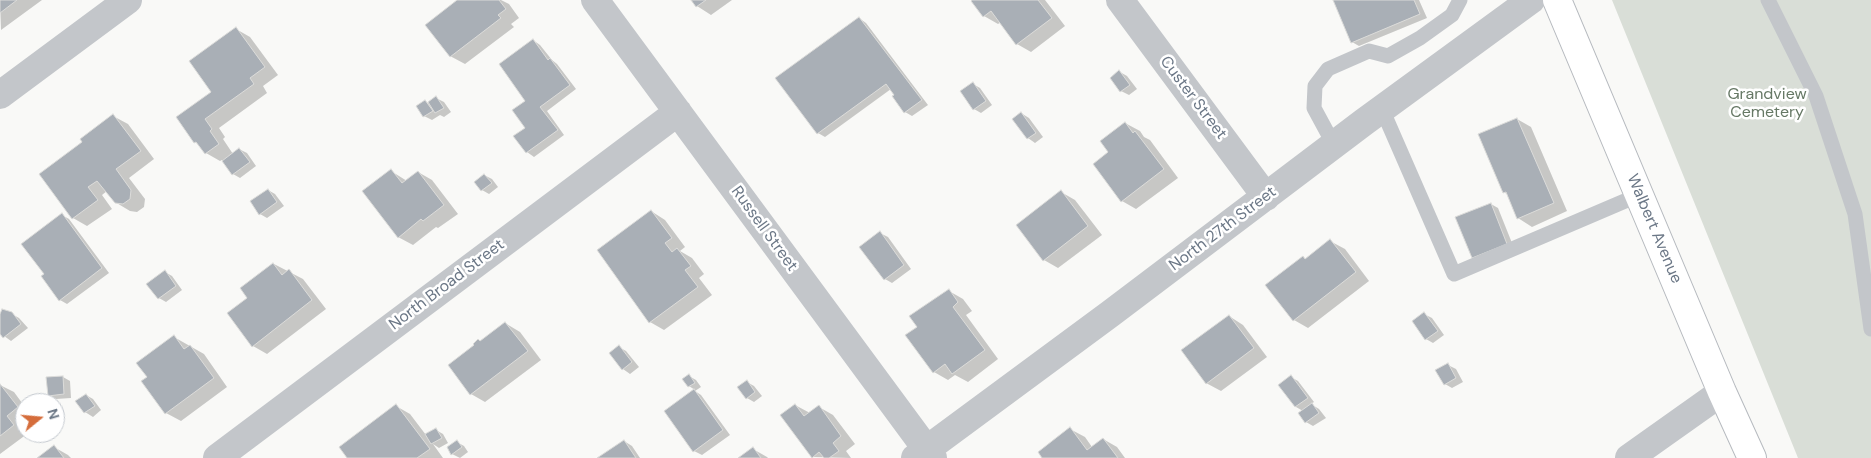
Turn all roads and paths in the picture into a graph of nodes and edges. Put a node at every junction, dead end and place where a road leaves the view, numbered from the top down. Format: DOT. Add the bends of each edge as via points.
graph roads {
  1 [pos="128,0"];
  2 [pos="595,0"];
  3 [pos="1120,0"];
  4 [pos="1460,0"];
  5 [pos="1531,0"];
  6 [pos="1557,0"];
  7 [pos="1768,0"];
  8 [pos="0,95"];
  9 [pos="1382,109"];
  10 [pos="678,112"];
  11 [pos="1334,145"];
  12 [pos="1639,195"];
  13 [pos="1266,197"];
  14 [pos="1871,329"];
  15 [pos="1722,392"];
  16 [pos="925,455"];
  17 [pos="217,458"];
  18 [pos="1629,458"];
  19 [pos="1752,458"];
  1 -- 8 [label="street"];
  2 -- 10 [label="street, Russell Street"];
  3 -- 13 [label="street, Custer Street"];
  4 -- 11 [label="lane" via="1452,15 1388,56 1369,51 1328,69 1315,86 1314,108"];
  5 -- 9 [label="street, North 27th Street"];
  6 -- 12 [label="main road, Walbert Avenue"];
  7 -- 14 [label="lane" via="1816,96 1855,214"];
  9 -- 11 [label="street, North 27th Street"];
  9 -- 12 [label="lane" via="1454,274"];
  10 -- 16 [label="street, Russell Street"];
  10 -- 17 [label="street, North Broad Street"];
  11 -- 13 [label="street, North 27th Street"];
  12 -- 15 [label="main road, Walbert Avenue"];
  13 -- 16 [label="street, North 27th Street"];
  15 -- 18 [label="street"];
  15 -- 19 [label="main road, Walbert Avenue"];
}
